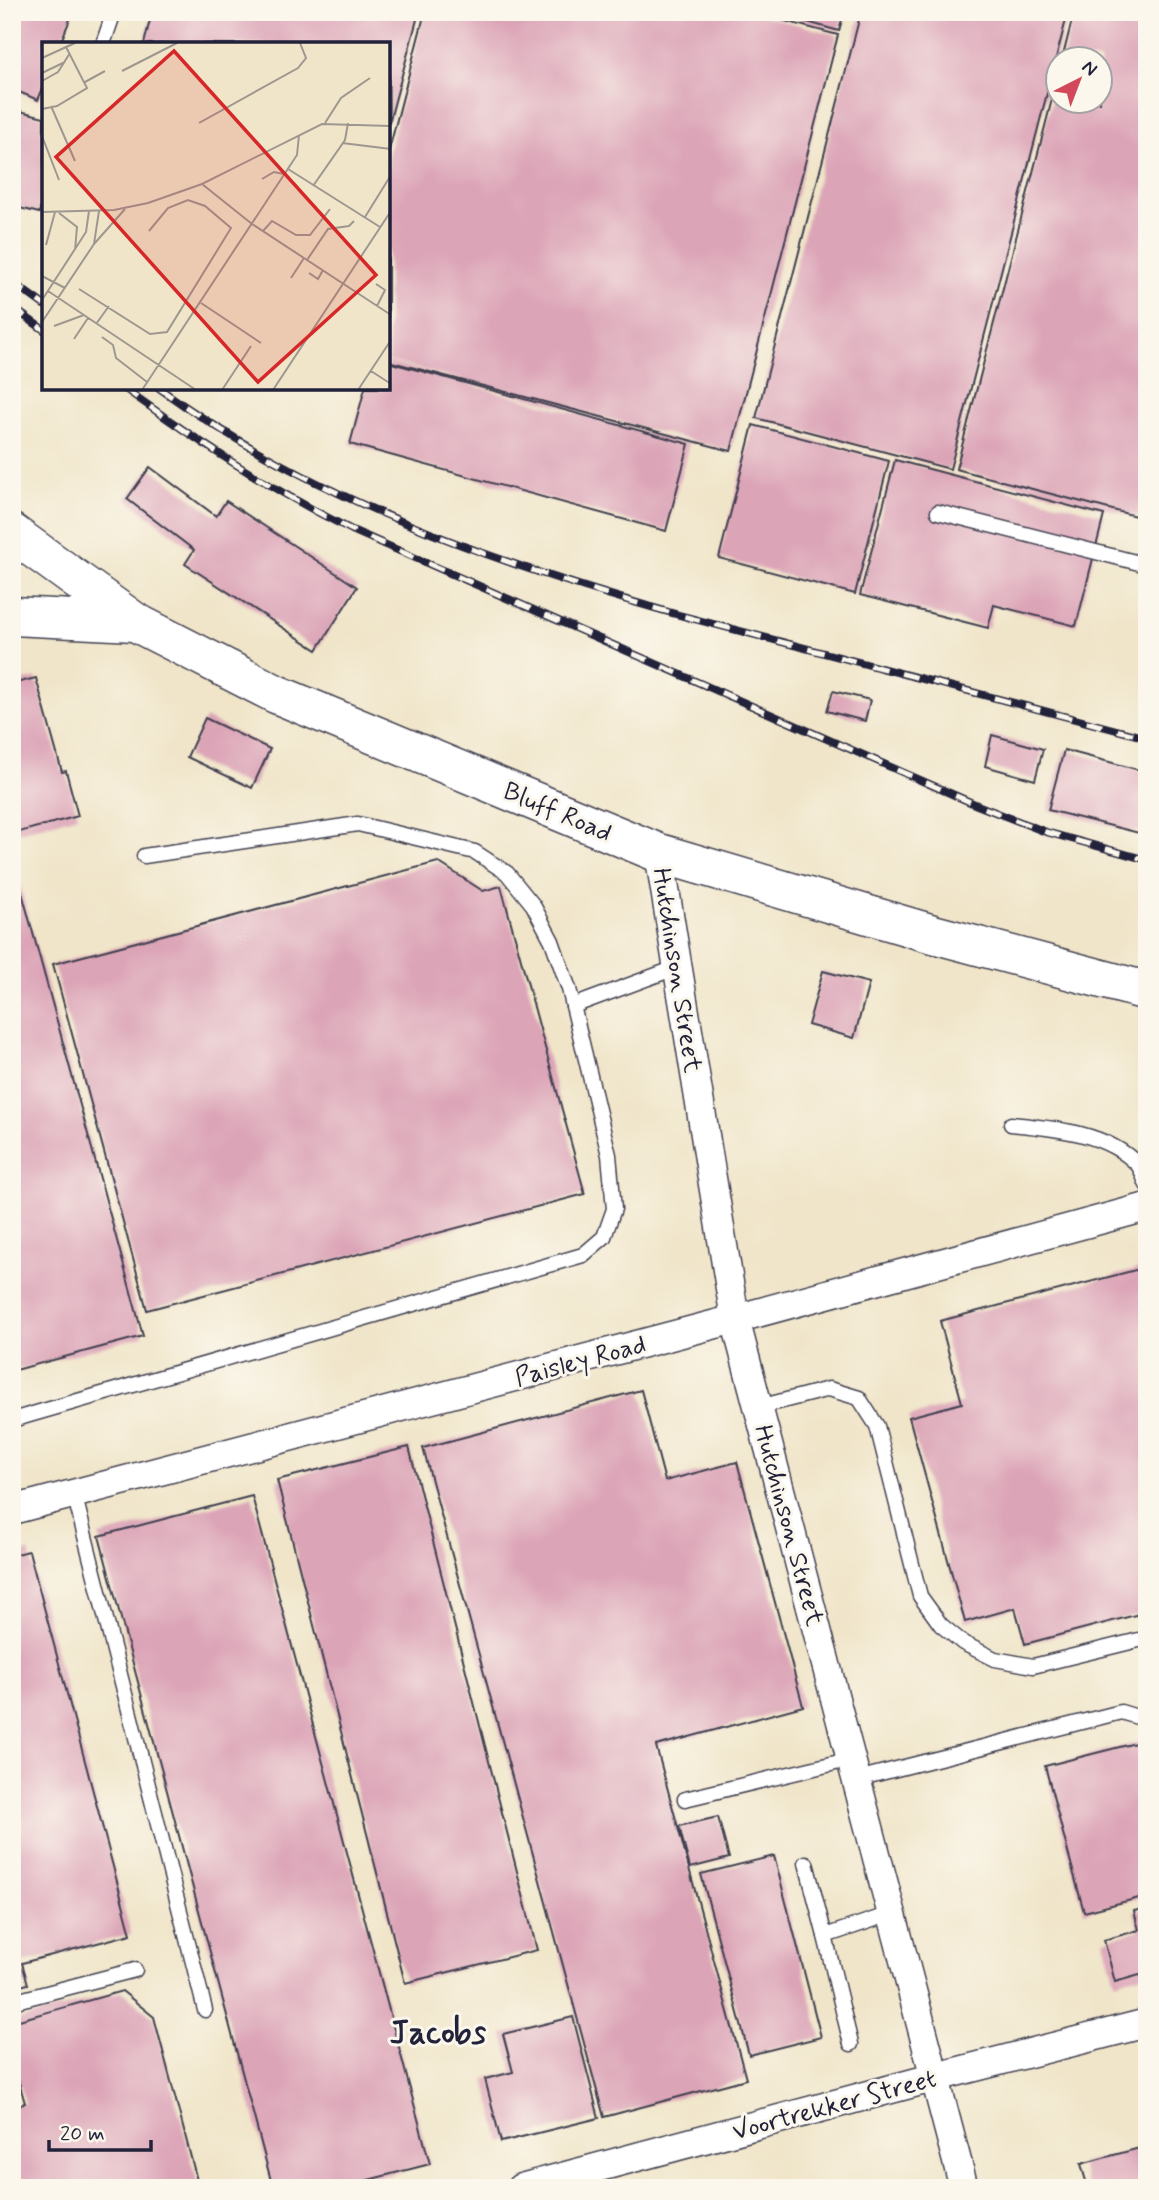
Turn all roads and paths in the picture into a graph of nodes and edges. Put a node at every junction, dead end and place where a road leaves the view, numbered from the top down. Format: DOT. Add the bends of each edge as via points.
graph roads {
  1 [pos="114,12"];
  2 [pos="104,42"];
  3 [pos="938,512"];
  4 [pos="12,533"];
  5 [pos="1147,565"];
  6 [pos="12,616"];
  7 [pos="135,622"];
  8 [pos="659,853"];
  9 [pos="144,856"];
  10 [pos="678,967"];
  11 [pos="1147,991"];
  12 [pos="573,1006"];
  13 [pos="1011,1124"];
  14 [pos="1147,1185"];
  15 [pos="1147,1207"];
  16 [pos="735,1319"];
  17 [pos="759,1407"];
  18 [pos="12,1420"];
  19 [pos="74,1493"];
  20 [pos="12,1510"];
  21 [pos="1147,1639"];
  22 [pos="1147,1720"];
  23 [pos="855,1769"];
  24 [pos="685,1798"];
  25 [pos="806,1863"];
  26 [pos="892,1913"];
  27 [pos="825,1936"];
  28 [pos="135,1970"];
  29 [pos="12,2002"];
  30 [pos="205,2010"];
  31 [pos="1147,2023"];
  32 [pos="851,2044"];
  33 [pos="936,2077"];
  34 [pos="521,2188"];
  35 [pos="964,2188"];
  1 -- 2 [label="lane"];
  3 -- 5 [label="lane"];
  4 -- 7 [label="main road, Bluff Road"];
  6 -- 7 [label="main road"];
  7 -- 8 [label="main road, Bluff Road" via="276,694"];
  8 -- 10 [label="street, Hutchinson Street"];
  8 -- 11 [label="main road, Bluff Road"];
  9 -- 12 [label="lane" via="358,824 475,852 507,873 533,905 552,941"];
  10 -- 12 [label="lane"];
  10 -- 16 [label="street, Hutchinson Street"];
  12 -- 18 [label="lane" via="609,1155 614,1209 604,1237 583,1255"];
  13 -- 14 [label="lane" via="1053,1128 1108,1143 1139,1166"];
  15 -- 16 [label="street, Paisley Road"];
  16 -- 17 [label="street, Hutchinson Street"];
  16 -- 19 [label="street, Paisley Road"];
  17 -- 21 [label="lane" via="830,1389 859,1398 877,1426 920,1596 941,1625 963,1643 995,1659 1033,1666"];
  17 -- 23 [label="street, Hutchinson Street"];
  19 -- 20 [label="street, Paisley Road"];
  19 -- 30 [label="lane"];
  22 -- 23 [label="lane" via="1121,1712"];
  23 -- 24 [label="lane"];
  23 -- 26 [label="street, Hutchinson Street"];
  25 -- 27 [label="lane"];
  26 -- 27 [label="lane"];
  26 -- 33 [label="street, Hutchinson Street"];
  27 -- 32 [label="lane"];
  28 -- 29 [label="lane"];
  31 -- 33 [label="street, Voortrekker Street"];
  33 -- 34 [label="street, Voortrekker Street"];
  33 -- 35 [label="street, Hutchinson Street"];
}
